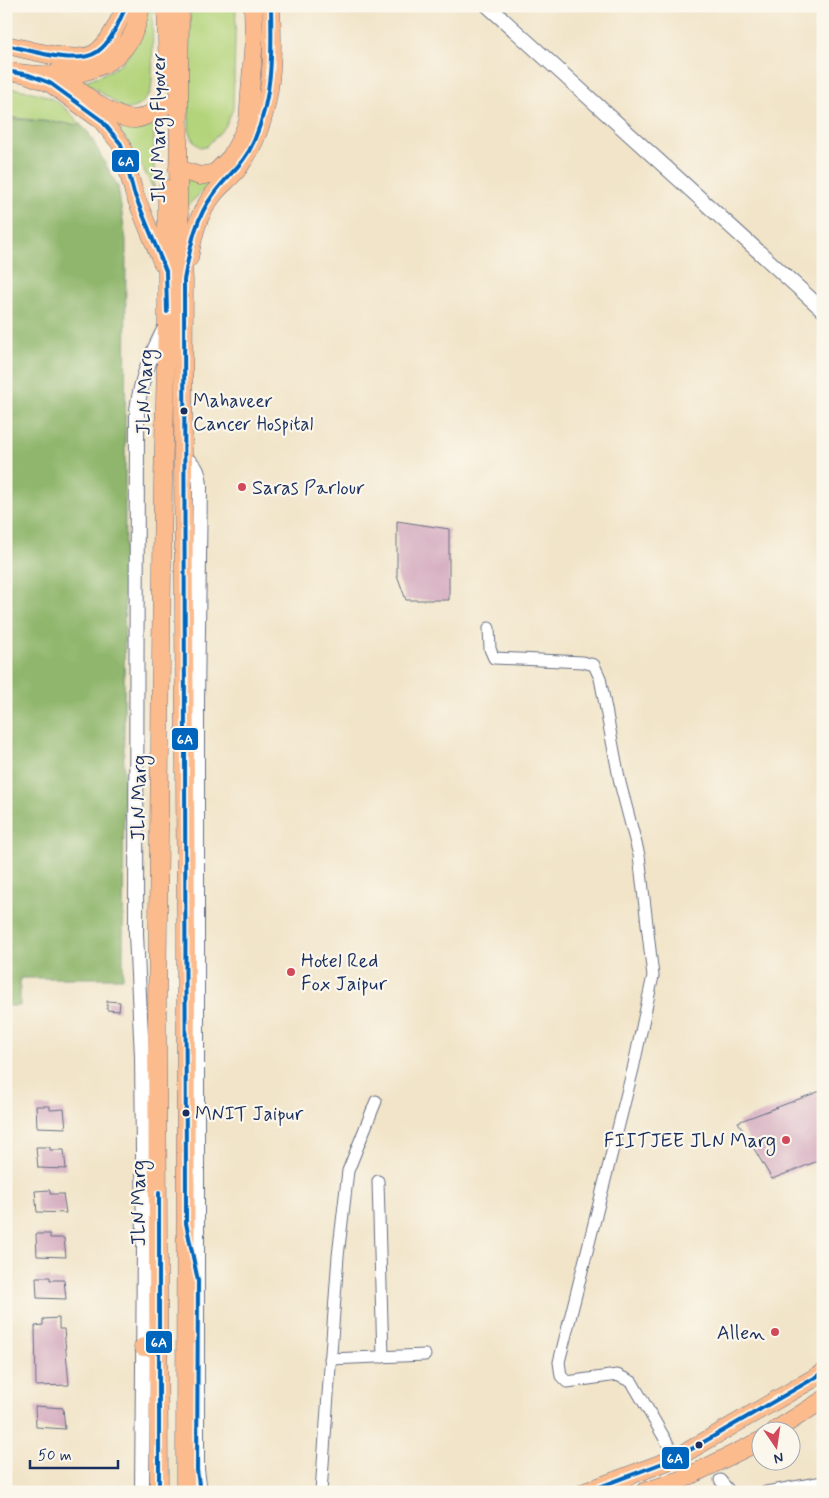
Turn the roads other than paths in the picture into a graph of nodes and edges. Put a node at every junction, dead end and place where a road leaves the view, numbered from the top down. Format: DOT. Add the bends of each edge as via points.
graph roads {
  1 [pos="126,6"];
  2 [pos="141,6"];
  3 [pos="166,6"];
  4 [pos="180,6"];
  5 [pos="253,6"];
  6 [pos="271,6"];
  7 [pos="488,6"];
  8 [pos="6,45"];
  9 [pos="54,55"];
  10 [pos="6,71"];
  11 [pos="63,74"];
  12 [pos="28,75"];
  13 [pos="173,84"];
  14 [pos="168,104"];
  15 [pos="178,169"];
  16 [pos="166,272"];
  17 [pos="184,280"];
  18 [pos="823,310"];
  19 [pos="167,323"];
  20 [pos="489,628"];
  21 [pos="191,1056"];
  22 [pos="376,1100"];
  23 [pos="378,1181"];
  24 [pos="186,1223"];
  25 [pos="198,1281"];
  26 [pos="151,1347"];
  27 [pos="425,1355"];
  28 [pos="383,1357"];
  29 [pos="330,1359"];
  30 [pos="823,1373"];
  31 [pos="823,1400"];
  32 [pos="792,1420"];
  33 [pos="752,1445"];
  34 [pos="676,1458"];
  35 [pos="720,1480"];
  36 [pos="823,1482"];
  37 [pos="589,1491"];
  38 [pos="142,1492"];
  39 [pos="159,1492"];
  40 [pos="185,1492"];
  41 [pos="200,1492"];
  42 [pos="322,1492"];
  43 [pos="644,1492"];
  44 [pos="730,1492"];
  45 [pos="766,1492"];
  1 -- 9 [label="main road" via="114,32 96,53 73,58"];
  2 -- 11 [label="main road" via="138,26 114,60 90,72"];
  3 -- 13 [label="main road, JLN Marg Flyover"];
  4 -- 13 [label="main road, JLN Marg Flyover"];
  5 -- 15 [label="main road" via="248,122 240,140 231,157 215,172 200,176"];
  6 -- 17 [label="main road" via="272,65 266,107 254,142 239,168 213,194 196,222"];
  7 -- 18 [label="street"];
  8 -- 9 [label="main road"];
  9 -- 11 [label="main road"];
  10 -- 12 [label="main road"];
  11 -- 12 [label="main road"];
  11 -- 14 [label="main road" via="94,102 122,116 135,119"];
  12 -- 16 [label="main road" via="50,83 101,120 121,144 134,193"];
  13 -- 14 [label="main road, JLN Marg Flyover"];
  13 -- 15 [label="main road, JLN Marg Flyover"];
  14 -- 16 [label="main road, JLN Marg"];
  15 -- 17 [label="main road, JLN Marg Flyover"];
  16 -- 19 [label="main road, JLN Marg"];
  17 -- 21 [label="main road, JLN Marg" via="186,921"];
  19 -- 26 [label="main road, JLN Marg"];
  19 -- 26 [label="street" via="150,356 140,386 138,410 136,934"];
  20 -- 34 [label="street" via="494,658 583,662 594,665 600,678 620,783 639,855 653,976 633,1069 559,1362 561,1376 567,1382 618,1376 632,1382"];
  21 -- 24 [label="main road, JLN Marg"];
  21 -- 25 [label="street"];
  22 -- 29 [label="street" via="348,1171"];
  23 -- 28 [label="street"];
  24 -- 25 [label="main road"];
  24 -- 40 [label="main road, JLN Marg"];
  25 -- 41 [label="street" via="197,1470"];
  26 -- 38 [label="street"];
  26 -- 39 [label="main road, JLN Marg"];
  27 -- 28 [label="street"];
  28 -- 29 [label="street"];
  29 -- 42 [label="street"];
  30 -- 34 [label="main road"];
  31 -- 32 [label="main road"];
  33 -- 43 [label="main road" via="683,1479"];
  34 -- 37 [label="main road"];
  35 -- 44 [label="street"];
  36 -- 45 [label="street"];
}
